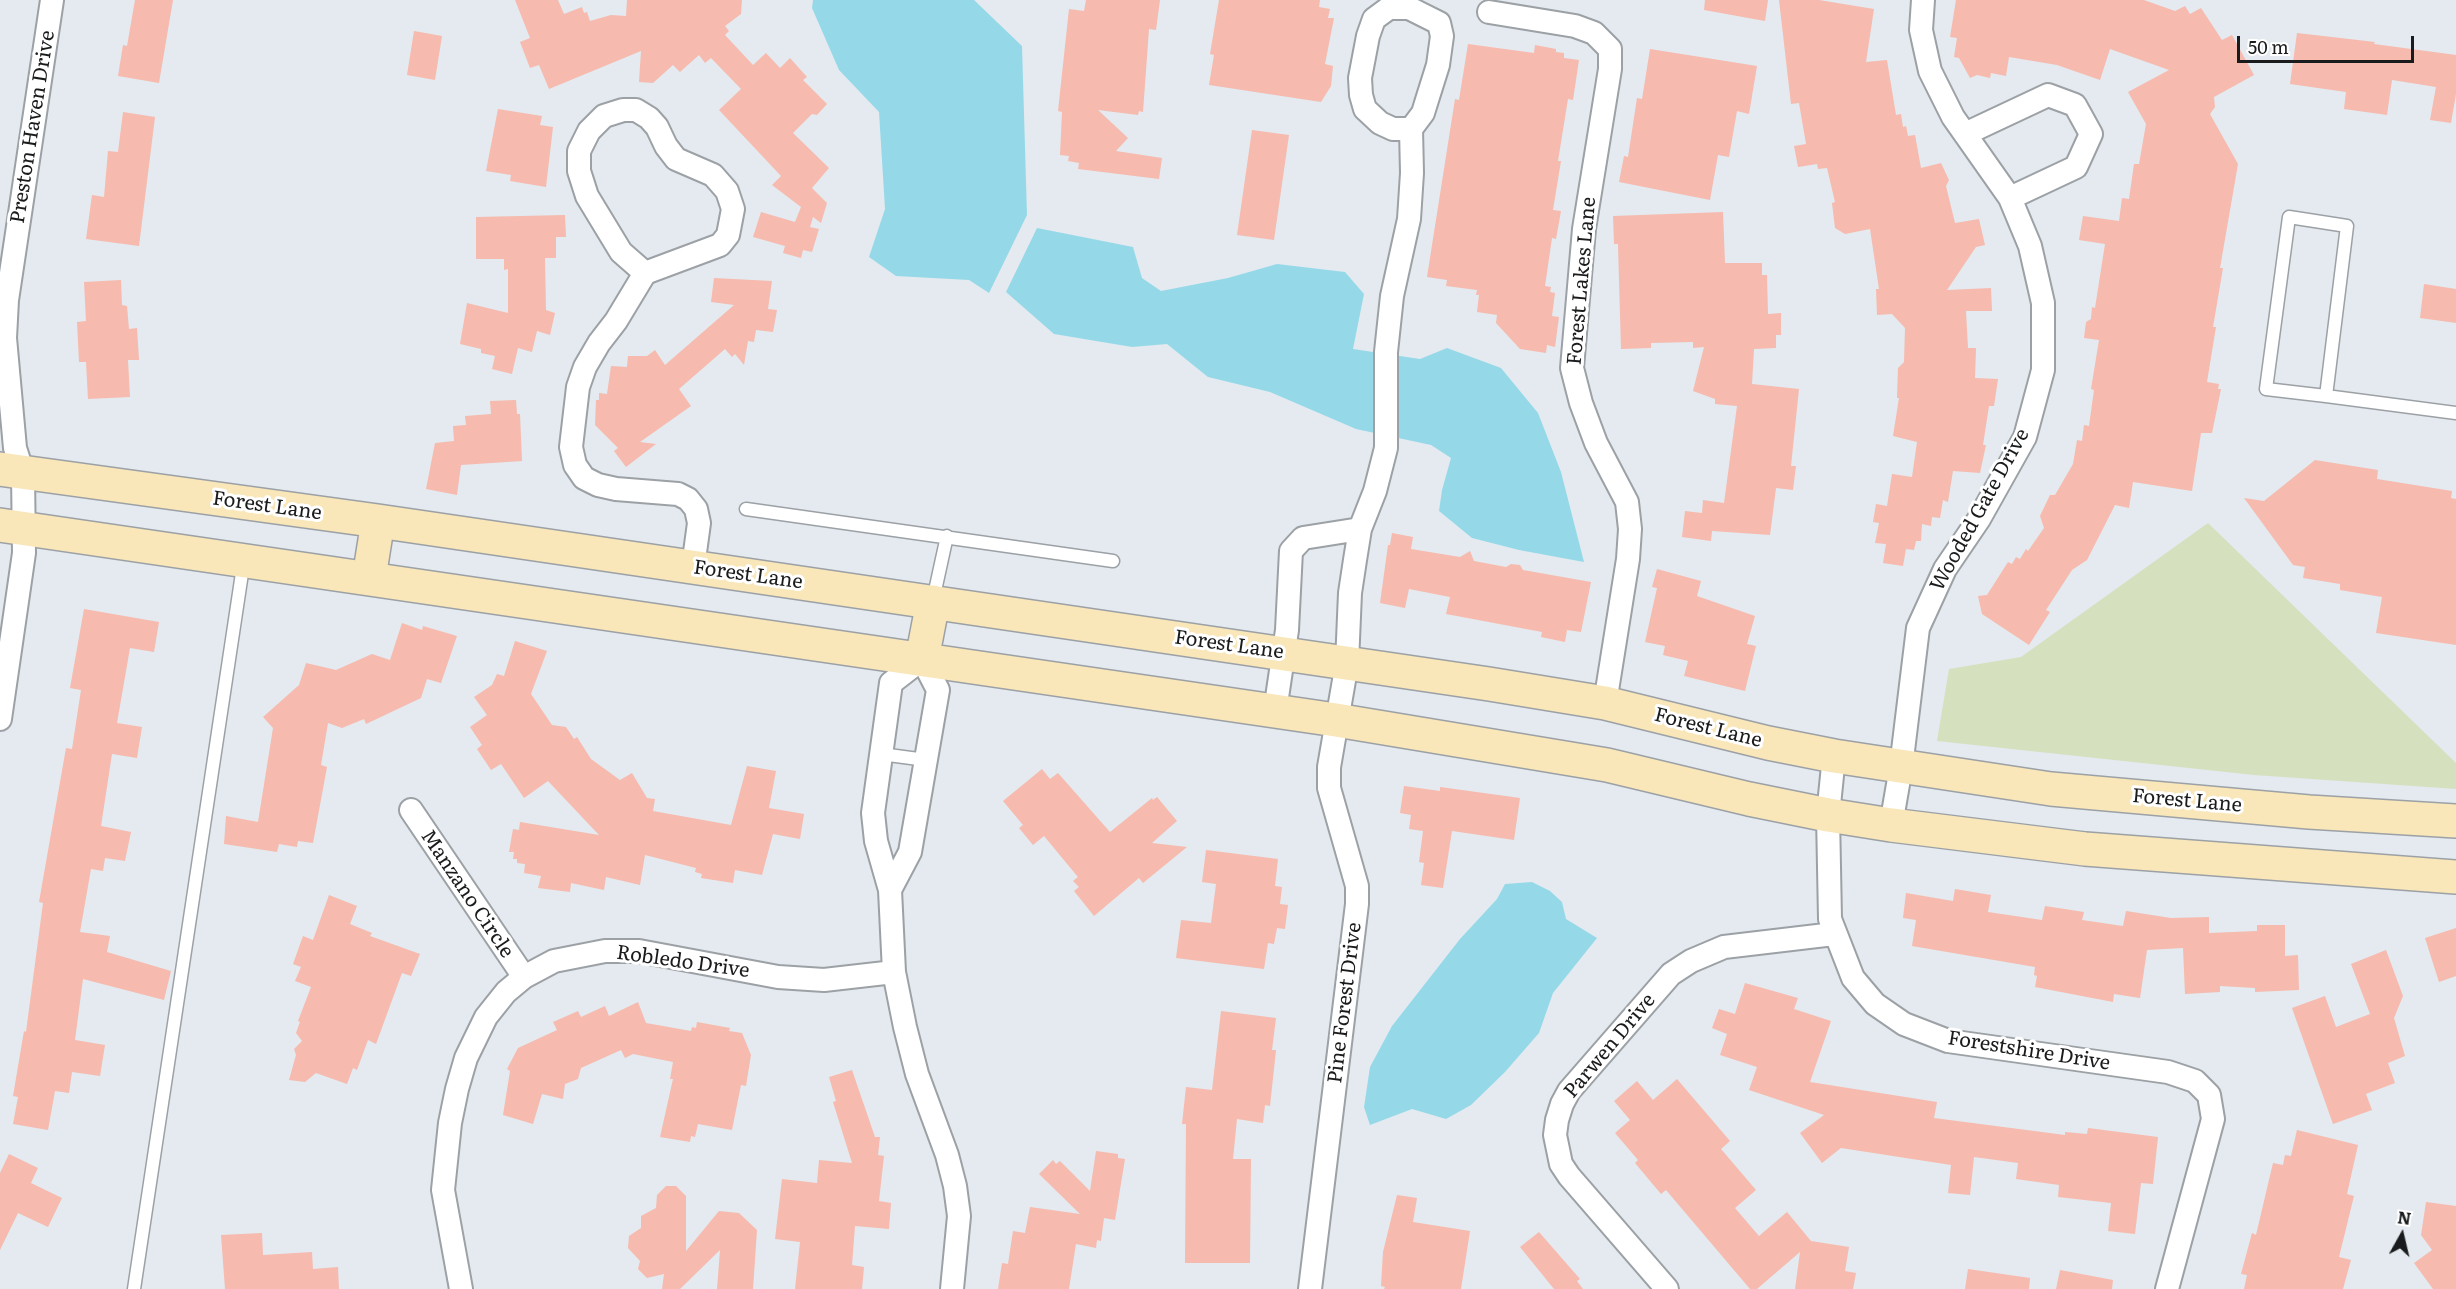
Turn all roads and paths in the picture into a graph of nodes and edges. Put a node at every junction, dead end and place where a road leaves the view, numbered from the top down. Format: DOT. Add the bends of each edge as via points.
graph roads {
  1 [pos="52,0"];
  2 [pos="1923,0"];
  3 [pos="1489,12"];
  4 [pos="1411,129"];
  5 [pos="1965,134"];
  6 [pos="2010,198"];
  7 [pos="645,273"];
  8 [pos="2326,396"];
  9 [pos="2456,413"];
  10 [pos="11,471"];
  11 [pos="746,509"];
  12 [pos="378,521"];
  13 [pos="12,526"];
  14 [pos="1360,529"];
  15 [pos="947,536"];
  16 [pos="244,560"];
  17 [pos="1113,561"];
  18 [pos="693,567"];
  19 [pos="369,578"];
  20 [pos="933,602"];
  21 [pos="1285,653"];
  22 [pos="922,659"];
  23 [pos="1347,663"];
  24 [pos="1605,703"];
  25 [pos="1275,711"];
  26 [pos="0,719"];
  27 [pos="1336,720"];
  28 [pos="881,753"];
  29 [pos="1834,756"];
  30 [pos="926,760"];
  31 [pos="1901,767"];
  32 [pos="411,810"];
  33 [pos="1828,815"];
  34 [pos="2456,821"];
  35 [pos="1891,825"];
  36 [pos="2456,877"];
  37 [pos="890,890"];
  38 [pos="1834,934"];
  39 [pos="894,972"];
  40 [pos="524,977"];
  41 [pos="134,1289"];
  42 [pos="461,1289"];
  43 [pos="952,1289"];
  44 [pos="1310,1289"];
  45 [pos="1667,1289"];
  46 [pos="2167,1289"];
  1 -- 10 [label="street, Preston Haven Drive" via="7,300 5,338 15,448"];
  2 -- 5 [label="street, Wooded Gate Drive" via="1921,30 1930,71"];
  3 -- 24 [label="street, Forest Lakes Lane" via="1575,26 1594,33 1610,49 1584,229 1572,368 1596,443 1627,502 1630,529"];
  4 -- 4 [label="street" via="1423,113 1438,65 1442,36 1439,23 1409,8 1389,8 1374,19 1368,36 1361,95 1365,109 1380,123 1393,129"];
  4 -- 14 [label="street, Pine Forest Drive" via="1409,219 1392,296 1386,352 1386,448 1376,491"];
  5 -- 6 [label="street, Wooded Gate Drive"];
  5 -- 6 [label="street" via="2048,95 2075,105 2091,134 2076,167"];
  6 -- 31 [label="street, Wooded Gate Drive" via="2030,246 2043,303 2043,370 2025,437 1979,519 1945,569 1918,628"];
  7 -- 7 [label="street" via="621,252 587,196 579,171 579,152 589,131 604,116 623,110 636,110 649,118 676,159 713,175 727,190 733,209 728,236 720,245"];
  7 -- 18 [label="street" via="585,367 578,387 571,447 575,465 584,478 598,485 678,494 688,499 696,509 699,523"];
  8 -- 8 [label="lane" via="2346,226 2289,217 2266,389"];
  8 -- 9 [label="lane"];
  10 -- 12 [label="main road, Forest Lane"];
  10 -- 13 [label="street, Preston Haven Drive"];
  11 -- 15 [label="lane"];
  12 -- 18 [label="main road, Forest Lane"];
  12 -- 19 [label="main road"];
  13 -- 16 [label="main road"];
  13 -- 26 [label="street, Preston Haven Drive" via="24,553"];
  14 -- 21 [label="street" via="1303,538 1291,551"];
  14 -- 23 [label="street, Pine Forest Drive" via="1350,593"];
  15 -- 17 [label="lane"];
  15 -- 20 [label="lane"];
  16 -- 19 [label="main road"];
  16 -- 41 [label="lane"];
  18 -- 20 [label="main road, Forest Lane"];
  19 -- 22 [label="main road"];
  20 -- 21 [label="main road, Forest Lane"];
  20 -- 22 [label="main road"];
  21 -- 23 [label="main road, Forest Lane"];
  21 -- 25 [label="street"];
  22 -- 25 [label="main road"];
  22 -- 28 [label="street" via="891,683"];
  22 -- 30 [label="street" via="938,690"];
  23 -- 24 [label="main road, Forest Lane"];
  23 -- 27 [label="street, Pine Forest Drive"];
  24 -- 29 [label="main road, Forest Lane"];
  25 -- 27 [label="main road"];
  27 -- 33 [label="main road" via="1607,765"];
  27 -- 44 [label="street, Pine Forest Drive" via="1329,788 1357,886 1357,904"];
  28 -- 30 [label="lane"];
  28 -- 37 [label="street" via="873,813 876,842"];
  29 -- 31 [label="main road, Forest Lane"];
  29 -- 33 [label="street, Forestshire Drive"];
  30 -- 37 [label="street" via="910,852"];
  31 -- 34 [label="main road, Forest Lane" via="2051,789"];
  31 -- 35 [label="street, Wooded Gate Drive"];
  32 -- 40 [label="street, Manzano Circle"];
  33 -- 35 [label="main road"];
  33 -- 38 [label="street, Forestshire Drive" via="1830,920"];
  35 -- 36 [label="main road" via="2085,849"];
  37 -- 39 [label="street"];
  38 -- 45 [label="street, Parwen Drive" via="1724,947 1691,961 1671,974 1562,1104 1555,1135 1561,1164"];
  38 -- 46 [label="street, Forestshire Drive" via="1853,978 1875,1004 1904,1024 1948,1041 2168,1072 2195,1081 2209,1095 2213,1119"];
  39 -- 40 [label="street, Robledo Drive" via="848,978 778,977 639,951 605,951 554,961"];
  39 -- 43 [label="street" via="917,1074 955,1186 959,1216"];
  40 -- 42 [label="street, Robledo Drive" via="486,1017 466,1058 457,1089 443,1190"];
}
